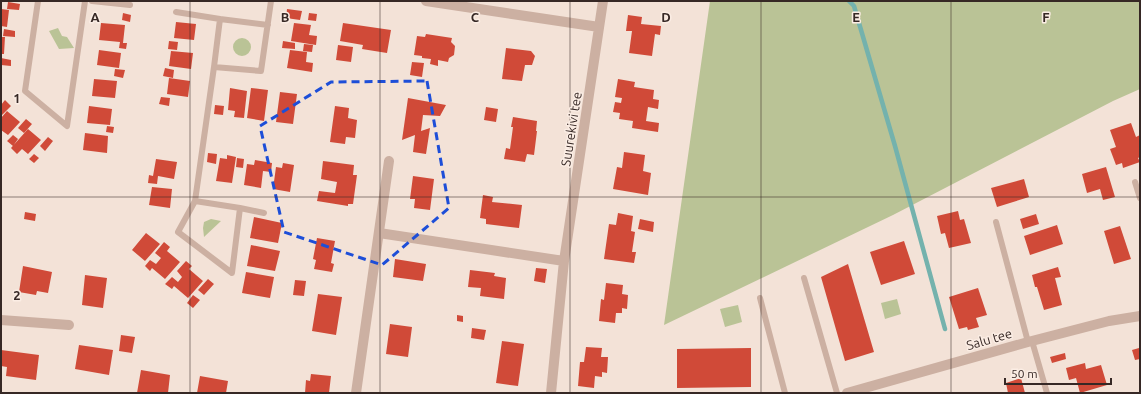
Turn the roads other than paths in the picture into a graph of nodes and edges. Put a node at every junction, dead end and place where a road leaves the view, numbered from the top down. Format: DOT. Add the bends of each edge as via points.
graph roads {
  1 [pos="38,1"];
  2 [pos="85,1"];
  3 [pos="92,1"];
  4 [pos="271,1"];
  5 [pos="426,1"];
  6 [pos="603,1"];
  7 [pos="130,5"];
  8 [pos="176,12"];
  9 [pos="220,19"];
  10 [pos="268,25"];
  11 [pos="599,28"];
  12 [pos="214,67"];
  13 [pos="389,161"];
  14 [pos="1135,182"];
  15 [pos="1140,198"];
  16 [pos="195,200"];
  17 [pos="240,208"];
  18 [pos="264,213"];
  19 [pos="996,222"];
  20 [pos="379,233"];
  21 [pos="564,261"];
  22 [pos="804,278"];
  23 [pos="760,298"];
  24 [pos="1140,316"];
  25 [pos="1,320"];
  26 [pos="69,325"];
  27 [pos="1030,342"];
  28 [pos="356,393"];
  29 [pos="551,393"];
  30 [pos="785,393"];
  31 [pos="837,393"];
  32 [pos="847,393"];
  33 [pos="1047,393"];
  1 -- 2 [label="lane" via="25,91 67,126"];
  3 -- 7 [label="lane"];
  4 -- 10 [label="lane"];
  5 -- 11 [label="street"];
  6 -- 11 [label="street, Suurekivi tee"];
  8 -- 9 [label="lane"];
  9 -- 10 [label="lane"];
  9 -- 12 [label="lane"];
  10 -- 12 [label="lane" via="261,71"];
  11 -- 21 [label="street, Suurekivi tee"];
  12 -- 16 [label="lane"];
  13 -- 20 [label="street"];
  14 -- 15 [label="lane"];
  16 -- 17 [label="lane"];
  16 -- 17 [label="lane" via="178,232 232,273"];
  17 -- 18 [label="lane"];
  19 -- 27 [label="lane"];
  20 -- 21 [label="street"];
  20 -- 28 [label="street"];
  21 -- 29 [label="street, Suurekivi tee"];
  22 -- 31 [label="lane"];
  23 -- 30 [label="lane"];
  24 -- 27 [label="street, Salu tee" via="1109,321"];
  25 -- 26 [label="street"];
  27 -- 32 [label="street, Salu tee"];
  27 -- 33 [label="lane"];
}
